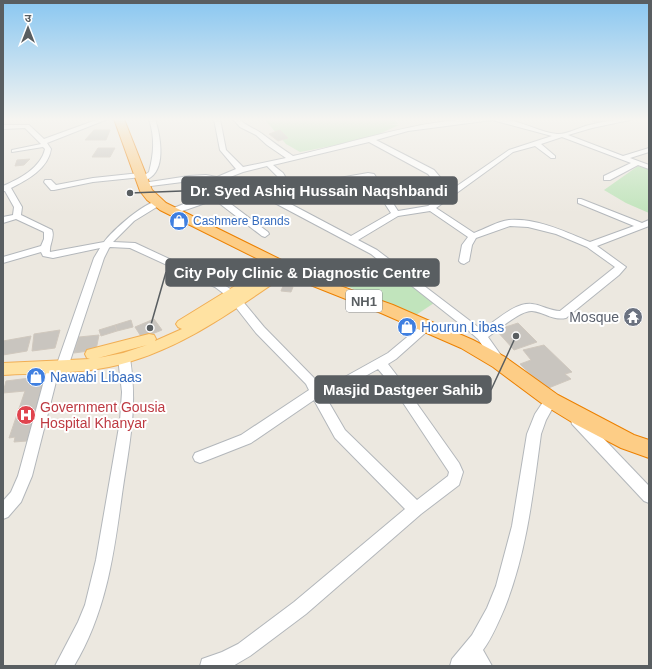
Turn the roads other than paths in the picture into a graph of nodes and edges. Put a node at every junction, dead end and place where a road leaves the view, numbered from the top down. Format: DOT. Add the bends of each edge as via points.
graph roads {
  1 [pos="17,150"];
  2 [pos="47,150"];
  3 [pos="131,150"];
  4 [pos="158,150"];
  5 [pos="223,150"];
  6 [pos="279,150"];
  7 [pos="326,150"];
  8 [pos="391,150"];
  9 [pos="513,150"];
  10 [pos="545,150"];
  11 [pos="600,150"];
  12 [pos="649,150"];
  13 [pos="14,151"];
  14 [pos="553,157"];
  15 [pos="291,158"];
  16 [pos="622,158"];
  17 [pos="267,163"];
  18 [pos="637,163"];
  19 [pos="649,167"];
  20 [pos="240,170"];
  21 [pos="607,178"];
  22 [pos="218,179"];
  23 [pos="142,180"];
  24 [pos="48,182"];
  25 [pos="5,188"];
  26 [pos="249,189"];
  27 [pos="455,191"];
  28 [pos="291,194"];
  29 [pos="216,197"];
  30 [pos="276,200"];
  31 [pos="581,202"];
  32 [pos="157,203"];
  33 [pos="431,208"];
  34 [pos="172,212"];
  35 [pos="396,214"];
  36 [pos="17,216"];
  37 [pos="3,220"];
  38 [pos="646,224"];
  39 [pos="265,234"];
  40 [pos="473,236"];
  41 [pos="351,240"];
  42 [pos="106,244"];
  43 [pos="590,245"];
  44 [pos="45,248"];
  45 [pos="3,260"];
  46 [pos="464,261"];
  47 [pos="390,264"];
  48 [pos="282,267"];
  49 [pos="313,281"];
  50 [pos="234,298"];
  51 [pos="428,326"];
  52 [pos="482,336"];
  53 [pos="124,358"];
  54 [pos="499,362"];
  55 [pos="59,363"];
  56 [pos="380,363"];
  57 [pos="3,369"];
  58 [pos="316,392"];
  59 [pos="551,400"];
  60 [pos="565,408"];
  61 [pos="649,449"];
  62 [pos="200,457"];
  63 [pos="649,496"];
  64 [pos="416,509"];
  65 [pos="3,512"];
  66 [pos="478,659"];
  67 [pos="64,666"];
  68 [pos="208,666"];
  69 [pos="459,666"];
  1 -- 13 [label="street"];
  2 -- 25 [label="street" via="45,160 32,172"];
  3 -- 23 [label="highway, NH1"];
  4 -- 23 [label="street" via="152,173"];
  5 -- 20 [label="street"];
  6 -- 15 [label="street"];
  7 -- 15 [label="street"];
  8 -- 27 [label="street" via="431,172 442,185"];
  9 -- 27 [label="street"];
  10 -- 14 [label="street"];
  11 -- 16 [label="street"];
  12 -- 16 [label="street"];
  15 -- 17 [label="street"];
  16 -- 18 [label="street"];
  17 -- 20 [label="street"];
  17 -- 28 [label="street" via="280,175"];
  18 -- 19 [label="street"];
  18 -- 21 [label="street"];
  20 -- 22 [label="street"];
  22 -- 23 [label="street"];
  22 -- 26 [label="street"];
  23 -- 24 [label="street" via="93,180 54,188"];
  23 -- 32 [label="highway, NH1" via="149,196"];
  25 -- 36 [label="street" via="18,207"];
  26 -- 29 [label="street"];
  26 -- 30 [label="street"];
  27 -- 33 [label="street"];
  28 -- 30 [label="street"];
  28 -- 35 [label="street" via="331,182 368,175"];
  29 -- 34 [label="street"];
  29 -- 39 [label="street"];
  30 -- 41 [label="street"];
  31 -- 38 [label="street"];
  32 -- 34 [label="highway, NH1"];
  32 -- 42 [label="street" via="134,217"];
  33 -- 35 [label="street" via="420,212"];
  33 -- 40 [label="street"];
  34 -- 48 [label="highway, NH1"];
  35 -- 41 [label="street"];
  36 -- 37 [label="street"];
  36 -- 44 [label="street" via="48,230 50,237"];
  38 -- 43 [label="street"];
  40 -- 43 [label="street" via="509,223 522,223 560,232"];
  40 -- 46 [label="street" via="467,245"];
  41 -- 47 [label="street"];
  42 -- 44 [label="street" via="57,255 46,254"];
  42 -- 50 [label="street" via="127,244 137,247 210,281"];
  42 -- 55 [label="street" via="98,258"];
  43 -- 52 [label="street" via="620,265 619,270 562,315 553,315 538,308 527,307"];
  44 -- 45 [label="street"];
  47 -- 49 [label="street"];
  47 -- 52 [label="street"];
  48 -- 49 [label="highway, NH1"];
  48 -- 50 [label="main road"];
  49 -- 51 [label="highway, NH1"];
  50 -- 53 [label="main road" via="212,319 169,341"];
  50 -- 55 [label="main road" via="152,338"];
  50 -- 58 [label="street" via="260,330 304,374"];
  51 -- 54 [label="highway, NH1"];
  51 -- 56 [label="street"];
  52 -- 54 [label="street"];
  53 -- 55 [label="main road" via="92,364"];
  53 -- 67 [label="street" via="128,399 110,524 96,597 74,652"];
  54 -- 59 [label="highway, NH1"];
  55 -- 57 [label="main road"];
  55 -- 65 [label="street" via="25,476 16,497"];
  56 -- 58 [label="street" via="347,381"];
  56 -- 64 [label="street" via="456,472 454,480"];
  58 -- 62 [label="street" via="246,439"];
  58 -- 64 [label="street" via="340,434"];
  59 -- 60 [label="highway, NH1"];
  59 -- 66 [label="street" via="534,434 514,561"];
  60 -- 61 [label="highway, NH1" via="628,442"];
  60 -- 63 [label="street"];
  64 -- 68 [label="street" via="275,627 244,650"];
  66 -- 69 [label="street"];
}
